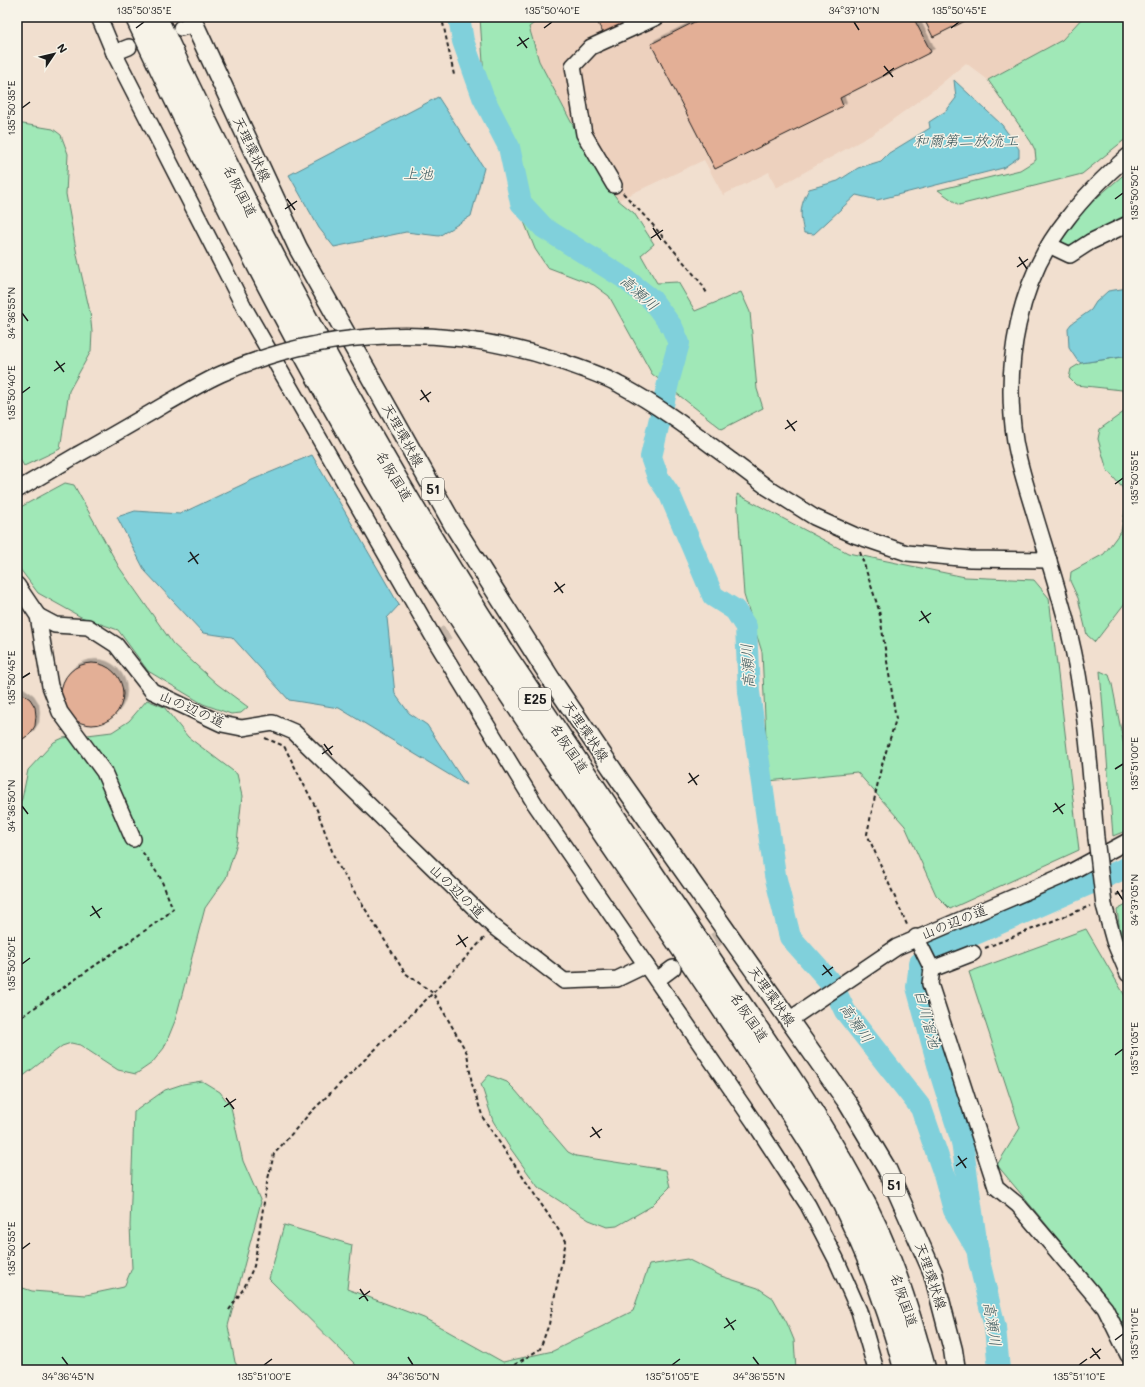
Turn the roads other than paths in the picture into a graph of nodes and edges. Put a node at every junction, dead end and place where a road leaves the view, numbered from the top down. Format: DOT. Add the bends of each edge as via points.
graph roads {
  1 [pos="99,17"];
  2 [pos="136,17"];
  3 [pos="156,17"];
  4 [pos="657,17"];
  5 [pos="189,23"];
  6 [pos="129,47"];
  7 [pos="114,53"];
  8 [pos="1128,156"];
  9 [pos="614,185"];
  10 [pos="1128,224"];
  11 [pos="1049,245"];
  12 [pos="17,490"];
  13 [pos="1049,560"];
  14 [pos="17,584"];
  15 [pos="38,616"];
  16 [pos="133,839"];
  17 [pos="1128,841"];
  18 [pos="916,937"];
  19 [pos="972,953"];
  20 [pos="646,965"];
  21 [pos="673,968"];
  22 [pos="932,969"];
  23 [pos="1128,974"];
  24 [pos="657,980"];
  25 [pos="789,1020"];
  26 [pos="842,1198"];
  27 [pos="1128,1355"];
  28 [pos="876,1370"];
  29 [pos="897,1370"];
  30 [pos="905,1370"];
  31 [pos="925,1370"];
  32 [pos="956,1370"];
  1 -- 7 [label="street"];
  2 -- 26 [label="highway, 名阪国道 / E25" via="272,296 370,472 496,672 785,1103"];
  3 -- 31 [label="highway, 名阪国道 / E25" via="199,109 289,286 388,467 502,650 800,1092 854,1182 882,1239 899,1284"];
  4 -- 9 [label="street" via="591,47 573,66 584,134"];
  5 -- 25 [label="main road, 天理環状線 / 51" via="298,248 454,526 551,679 723,935"];
  6 -- 7 [label="street"];
  7 -- 20 [label="street" via="245,309 435,640 535,804"];
  8 -- 11 [label="street" via="1094,187"];
  10 -- 11 [label="street" via="1090,242 1070,255"];
  11 -- 13 [label="street" via="1021,310 1012,358 1011,400 1015,441"];
  12 -- 13 [label="street, bridge" via="220,375 256,361 292,350 334,342 368,337 430,335 469,338 528,350 618,384 672,416 768,488 814,517 854,536 907,553 970,559"];
  13 -- 23 [label="street, bridge" via="1079,673 1086,718 1103,902 1114,941"];
  14 -- 15 [label="street"];
  15 -- 16 [label="street" via="50,686 60,712 104,772"];
  15 -- 20 [label="street, 山の辺の道" via="55,625 88,627 116,645 152,691 222,724 242,728 273,723 294,732 494,927 564,981 617,979"];
  17 -- 18 [label="street, 山の辺の道" via="1065,875"];
  18 -- 22 [label="street"];
  18 -- 25 [label="street, 山の辺の道" via="897,947"];
  19 -- 22 [label="street"];
  20 -- 24 [label="street"];
  21 -- 24 [label="street"];
  22 -- 27 [label="street" via="930,984 996,1187 1018,1205 1105,1308"];
  24 -- 28 [label="street" via="808,1205 859,1311"];
  25 -- 32 [label="main road, 天理環状線 / 51" via="847,1102 887,1169 933,1273"];
  26 -- 29 [label="highway" via="874,1288"];
  26 -- 30 [label="highway, 名阪国道 / E25" via="881,1290"];
}
